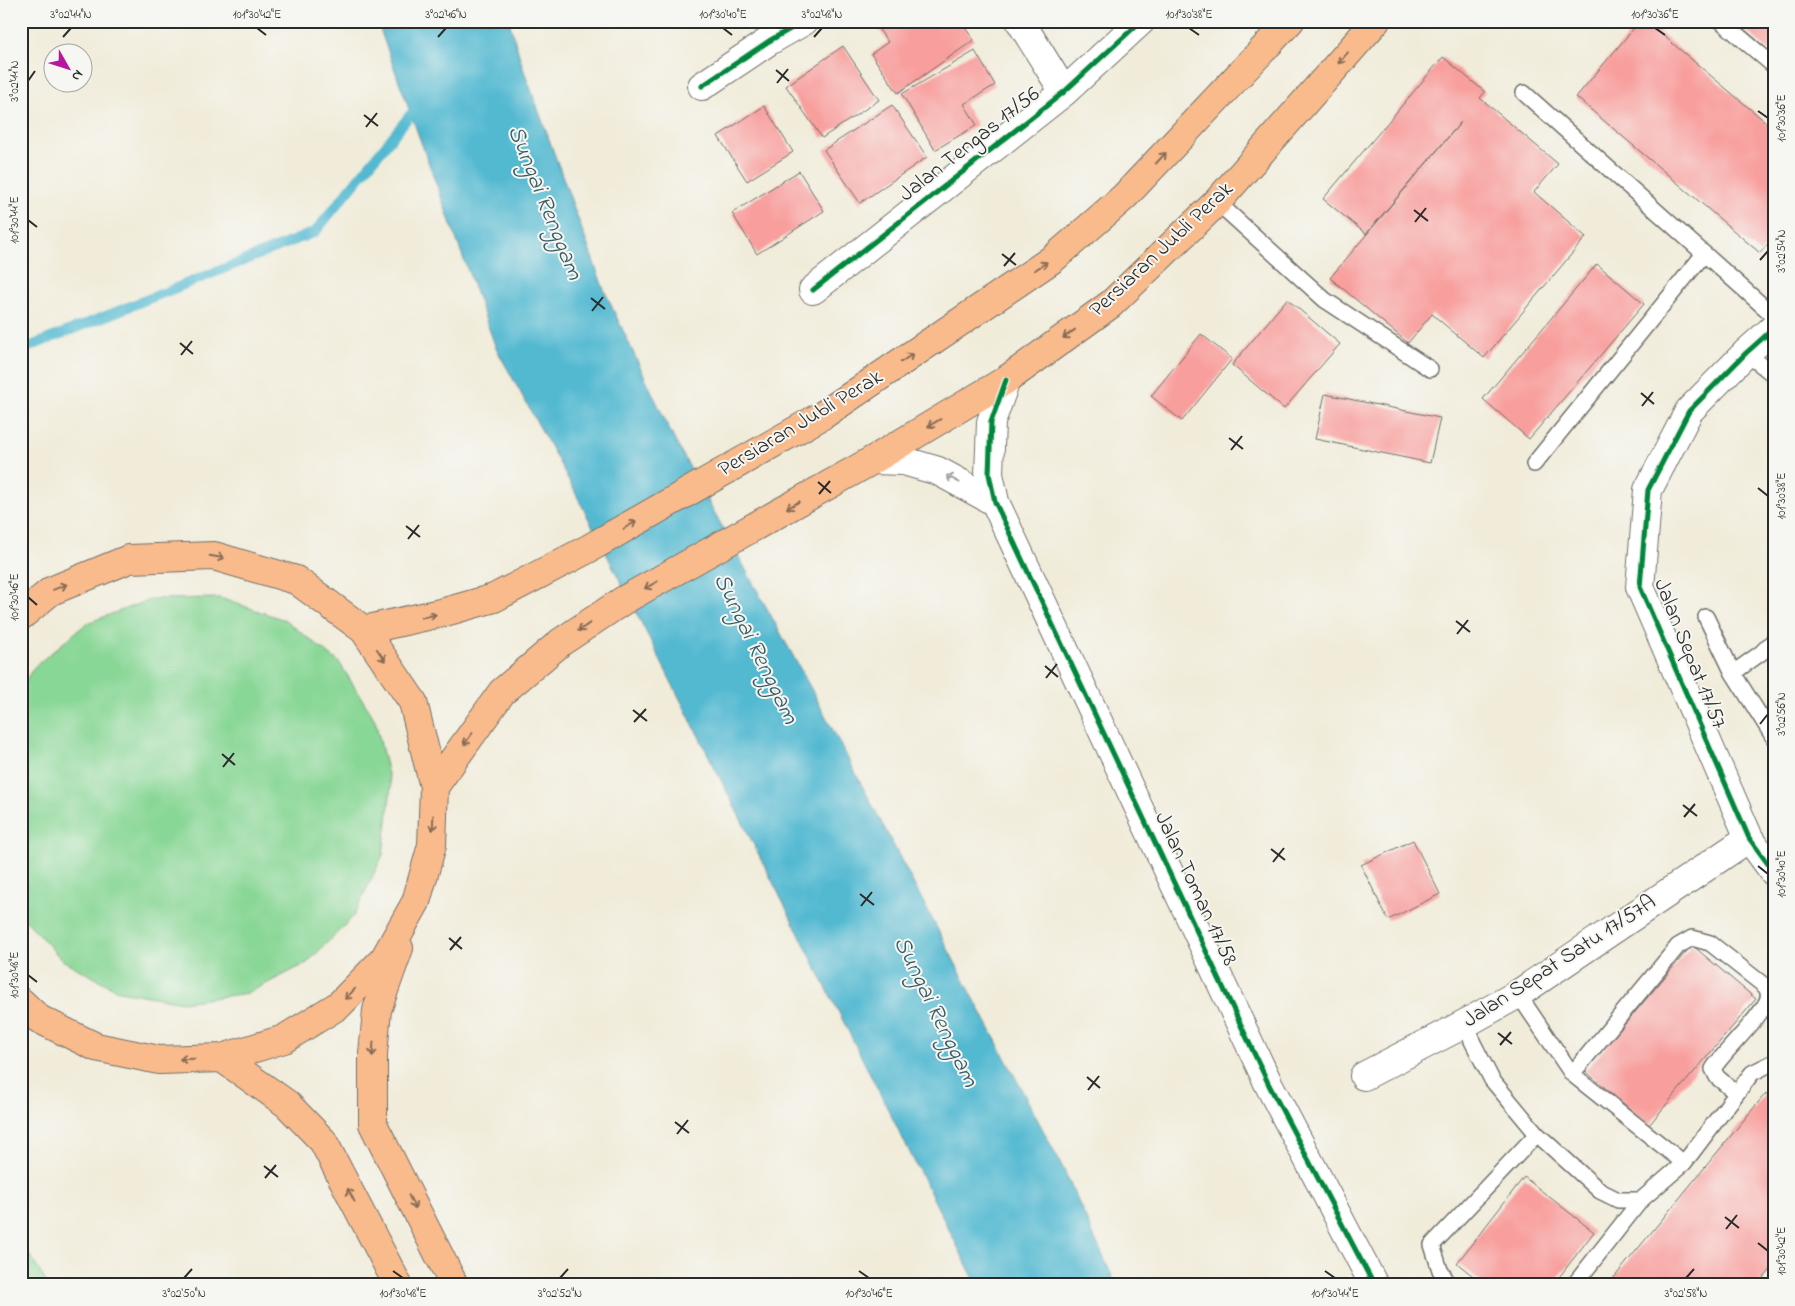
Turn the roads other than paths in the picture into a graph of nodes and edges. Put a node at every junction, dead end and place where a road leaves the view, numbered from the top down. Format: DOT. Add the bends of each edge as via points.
graph roads {
  1 [pos="804,21"];
  2 [pos="1020,21"];
  3 [pos="1141,21"];
  4 [pos="1290,21"];
  5 [pos="1376,21"];
  6 [pos="1721,21"];
  7 [pos="767,31"];
  8 [pos="1774,66"];
  9 [pos="702,86"];
  10 [pos="1064,92"];
  11 [pos="1524,93"];
  12 [pos="1218,202"];
  13 [pos="1704,254"];
  14 [pos="813,290"];
  15 [pos="1774,316"];
  16 [pos="1774,328"];
  17 [pos="1746,353"];
  18 [pos="1430,369"];
  19 [pos="1774,375"];
  20 [pos="1006,380"];
  21 [pos="873,460"];
  22 [pos="1534,464"];
  23 [pos="996,502"];
  24 [pos="21,616"];
  25 [pos="1706,617"];
  26 [pos="364,630"];
  27 [pos="1774,640"];
  28 [pos="1733,673"];
  29 [pos="1774,738"];
  30 [pos="434,787"];
  31 [pos="1749,838"];
  32 [pos="1774,872"];
  33 [pos="416,902"];
  34 [pos="1518,994"];
  35 [pos="27,1012"];
  36 [pos="1468,1022"];
  37 [pos="222,1058"];
  38 [pos="1774,1062"];
  39 [pos="1572,1074"];
  40 [pos="1364,1076"];
  41 [pos="1736,1093"];
  42 [pos="1536,1134"];
  43 [pos="1684,1162"];
  44 [pos="1641,1200"];
  45 [pos="398,1285"];
  46 [pos="454,1285"];
  47 [pos="1374,1285"];
  48 [pos="1449,1285"];
  49 [pos="1574,1285"];
  1 -- 7 [label="street"];
  2 -- 10 [label="street"];
  3 -- 10 [label="street, Jalan Tengas 17/56"];
  26 -- 4 [label="main road, Persiaran Jubli Perak, one-way" via="494,598 588,549 823,415 1054,258 1124,197"];
  5 -- 12 [label="main road, Persiaran Jubli Perak, one-way"];
  6 -- 8 [label="lane"];
  7 -- 9 [label="street"];
  10 -- 14 [label="street, Jalan Tengas 17/56"];
  11 -- 13 [label="lane"];
  12 -- 18 [label="lane" via="1325,300"];
  12 -- 20 [label="main road, Persiaran Jubli Perak, one-way" via="1111,304"];
  13 -- 15 [label="lane"];
  13 -- 22 [label="lane"];
  16 -- 17 [label="street, Jalan Sepat 17/57"];
  17 -- 19 [label="lane"];
  17 -- 31 [label="street, Jalan Sepat 17/57" via="1689,411 1648,490 1640,587"];
  20 -- 21 [label="main road, Persiaran Jubli Perak, one-way"];
  20 -- 23 [label="street, Jalan Toman 17/58" via="992,422 989,474"];
  23 -- 21 [label="street, one-way" via="938,470 904,461"];
  21 -- 30 [label="main road, Persiaran Jubli Perak, one-way" via="624,600 561,642 502,692"];
  23 -- 47 [label="street, Jalan Toman 17/58" via="1269,1085"];
  24 -- 26 [label="main road, one-way" via="51,591 129,560 214,556 296,580"];
  25 -- 28 [label="lane"];
  26 -- 30 [label="main road, one-way" via="413,702"];
  27 -- 28 [label="lane"];
  28 -- 29 [label="lane"];
  30 -- 33 [label="main road, one-way" via="432,845"];
  31 -- 32 [label="street, Jalan Sepat 17/57"];
  31 -- 34 [label="street, Jalan Sepat Satu 17/57A"];
  33 -- 37 [label="main road, one-way" via="384,959 339,1005 284,1039"];
  33 -- 46 [label="main road, one-way" via="377,1010 373,1124"];
  34 -- 36 [label="street, Jalan Sepat Satu 17/57A"];
  34 -- 39 [label="lane"];
  37 -- 35 [label="main road, one-way" via="159,1060 96,1047"];
  36 -- 40 [label="street, Jalan Sepat Satu 17/57A"];
  36 -- 42 [label="lane" via="1472,1042 1492,1080"];
  45 -- 37 [label="main road, one-way" via="323,1141 287,1104"];
  38 -- 41 [label="lane" via="1752,1073"];
  39 -- 41 [label="lane" via="1678,946 1692,938 1710,943 1766,987 1768,992 1768,1000 1761,1011 1712,1069"];
  39 -- 43 [label="lane"];
  41 -- 43 [label="lane"];
  42 -- 44 [label="lane" via="1600,1191 1618,1200"];
  42 -- 48 [label="lane" via="1432,1245"];
  43 -- 44 [label="lane"];
  44 -- 49 [label="lane"];
}
